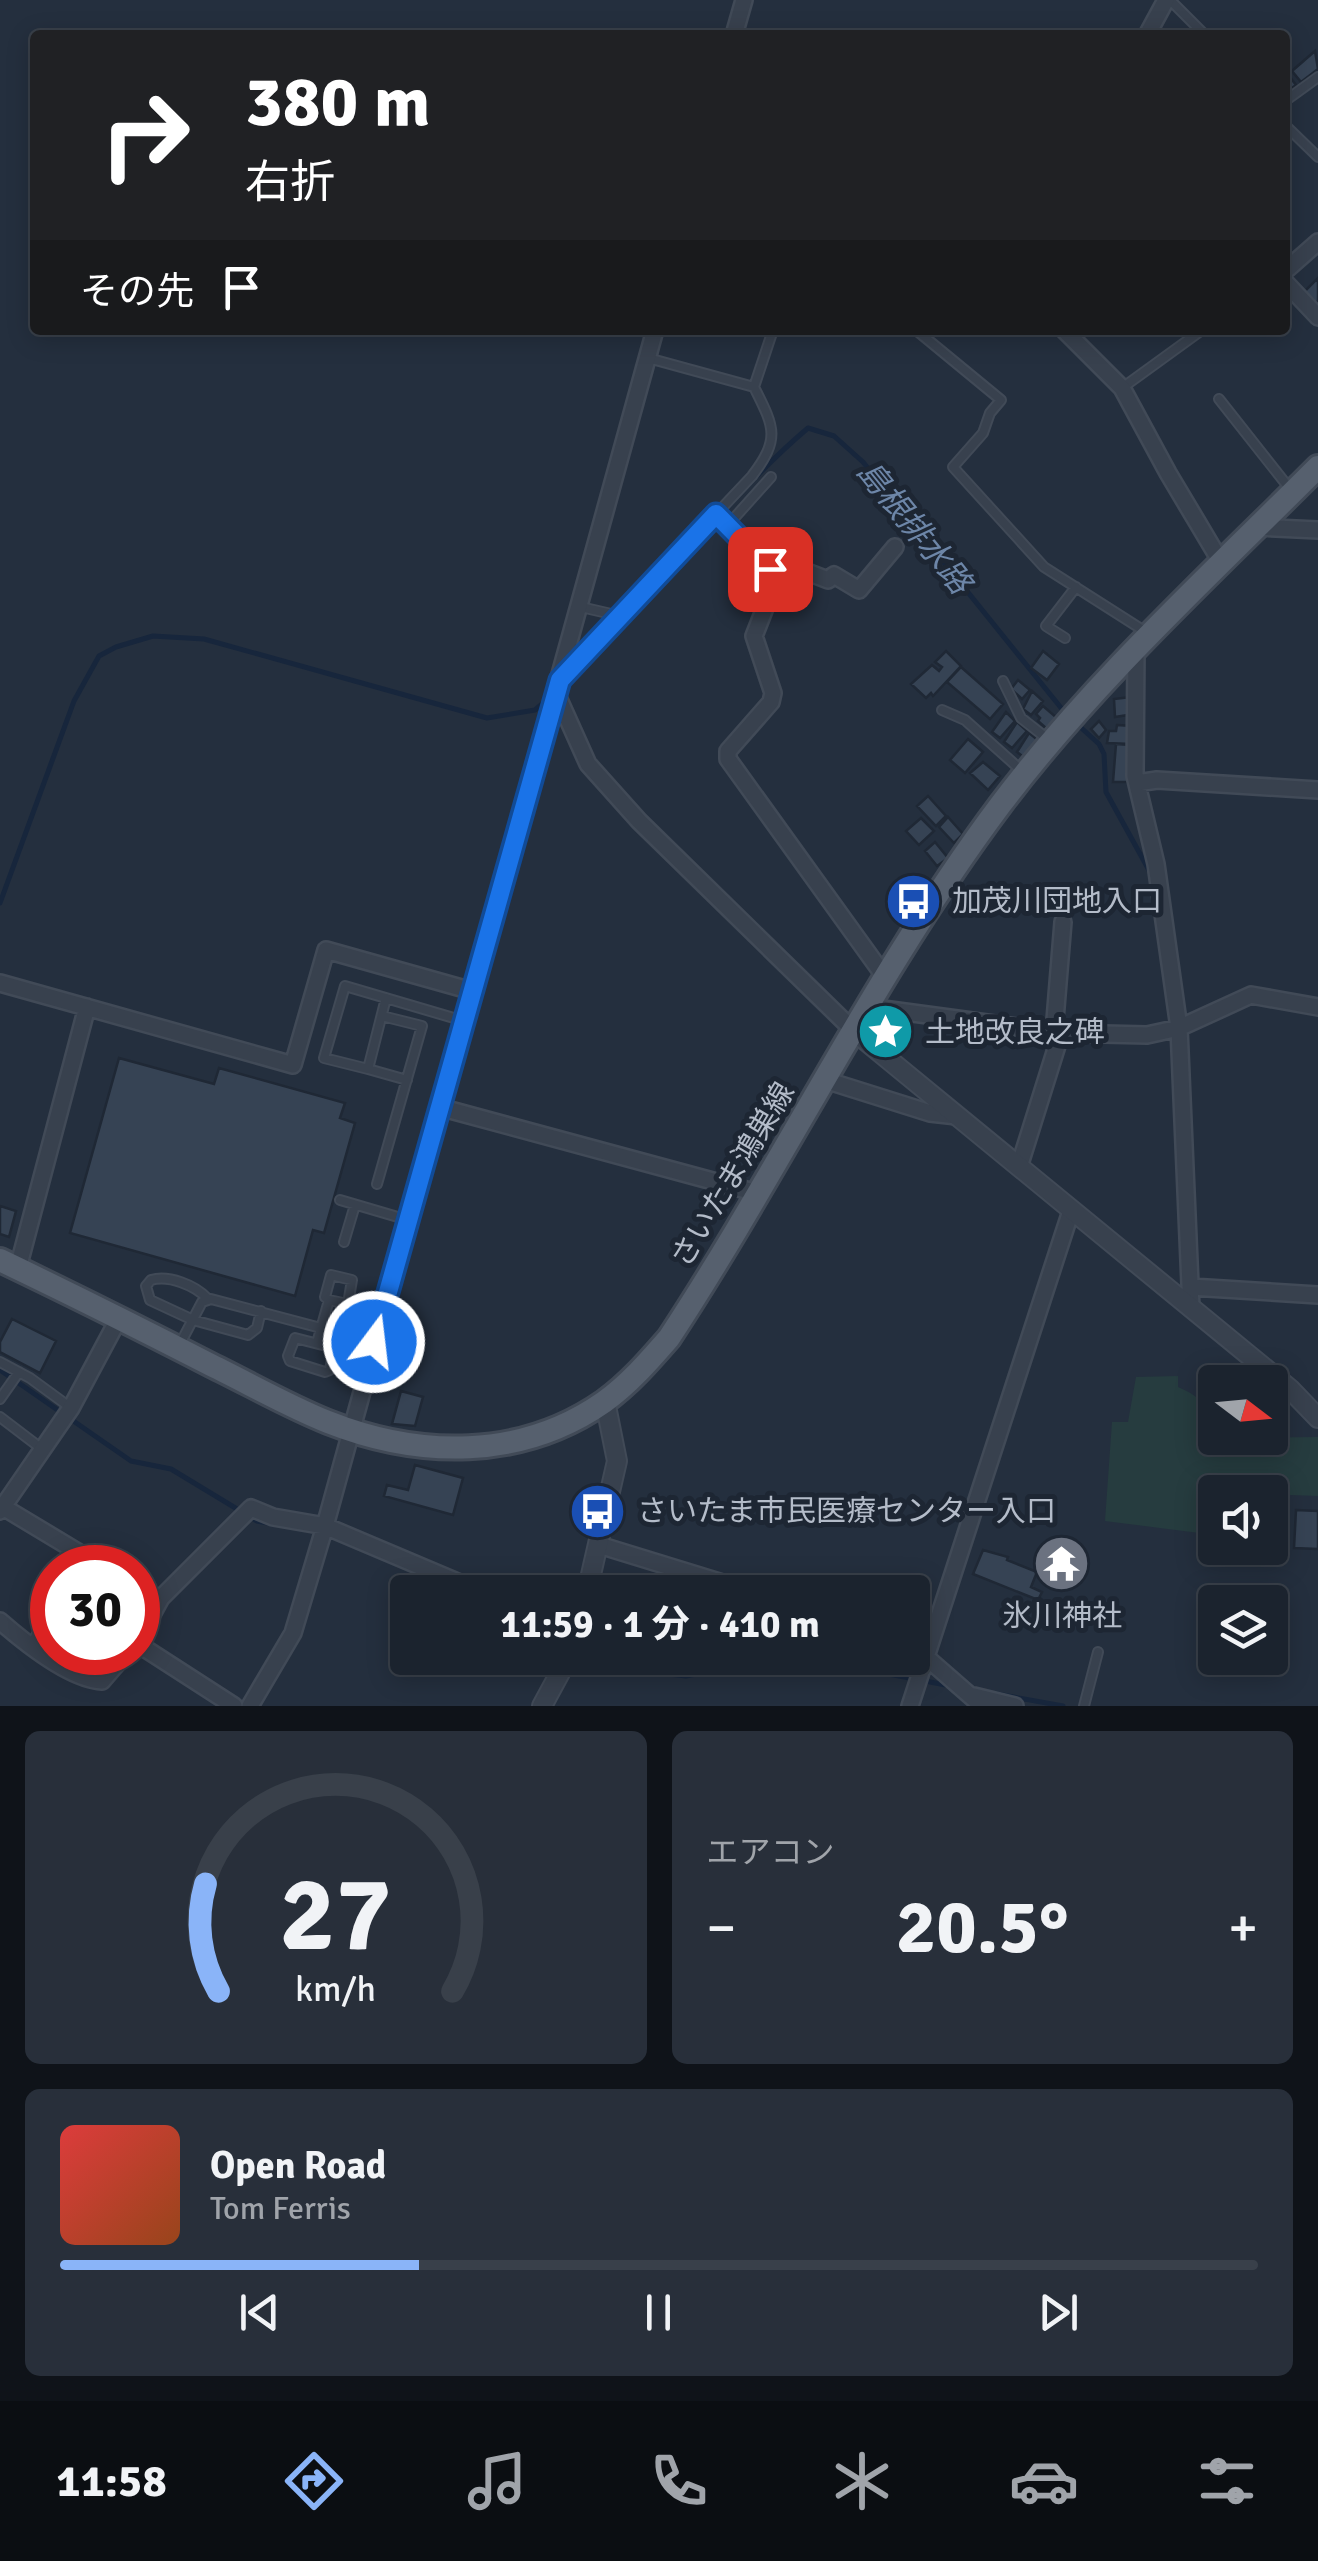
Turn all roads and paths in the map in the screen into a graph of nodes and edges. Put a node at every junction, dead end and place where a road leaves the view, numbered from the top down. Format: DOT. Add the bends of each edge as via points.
graph roads {
  1 [pos="744,0"];
  2 [pos="1168,0"];
  3 [pos="735,30"];
  4 [pos="1150,30"];
  5 [pos="1200,30"];
  6 [pos="1318,77"];
  7 [pos="1290,97"];
  8 [pos="1290,130"];
  9 [pos="1318,157"];
  10 [pos="1318,242"];
  11 [pos="1290,267"];
  12 [pos="1290,287"];
  13 [pos="1318,317"];
  14 [pos="654,335"];
  15 [pos="770,335"];
  16 [pos="922,335"];
  17 [pos="1069,335"];
  18 [pos="1195,335"];
  19 [pos="648,358"];
  20 [pos="754,388"];
  21 [pos="1122,388"];
  22 [pos="1219,399"];
  23 [pos="1318,467"];
  24 [pos="771,478"];
  25 [pos="1293,492"];
  26 [pos="721,520"];
  27 [pos="1258,528"];
  28 [pos="1318,530"];
  29 [pos="895,547"];
  30 [pos="1221,562"];
  31 [pos="770,569"];
  32 [pos="1076,588"];
  33 [pos="579,607"];
  34 [pos="620,616"];
  35 [pos="1065,638"];
  36 [pos="1143,642"];
  37 [pos="1003,681"];
  38 [pos="558,688"];
  39 [pos="942,710"];
  40 [pos="1052,743"];
  41 [pos="1026,774"];
  42 [pos="1137,783"];
  43 [pos="1318,790"];
  44 [pos="1063,922"];
  45 [pos="886,977"];
  46 [pos="0,983"];
  47 [pos="472,991"];
  48 [pos="386,998"];
  49 [pos="87,1007"];
  50 [pos="868,1007"];
  51 [pos="1318,1007"];
  52 [pos="382,1016"];
  53 [pos="464,1021"];
  54 [pos="1173,1029"];
  55 [pos="855,1032"];
  56 [pos="1058,1033"];
  57 [pos="368,1069"];
  58 [pos="407,1080"];
  59 [pos="825,1080"];
  60 [pos="439,1107"];
  61 [pos="957,1116"];
  62 [pos="1019,1167"];
  63 [pos="377,1184"];
  64 [pos="757,1193"];
  65 [pos="340,1200"];
  66 [pos="354,1205"];
  67 [pos="1071,1210"];
  68 [pos="408,1220"];
  69 [pos="344,1242"];
  70 [pos="9,1264"];
  71 [pos="1190,1287"];
  72 [pos="1318,1295"];
  73 [pos="208,1299"];
  74 [pos="329,1300"];
  75 [pos="1192,1308"];
  76 [pos="262,1311"];
  77 [pos="119,1318"];
  78 [pos="193,1320"];
  79 [pos="322,1327"];
  80 [pos="318,1342"];
  81 [pos="374,1342"];
  82 [pos="178,1348"];
  83 [pos="0,1362"];
  84 [pos="19,1372"];
  85 [pos="0,1399"];
  86 [pos="605,1401"];
  87 [pos="71,1408"];
  88 [pos="0,1417"];
  89 [pos="1318,1418"];
  90 [pos="350,1430"];
  91 [pos="42,1449"];
  92 [pos="2,1509"];
  93 [pos="324,1526"];
  94 [pos="65,1545"];
  95 [pos="598,1545"];
  96 [pos="441,1575"];
  97 [pos="591,1575"];
  98 [pos="696,1575"];
  99 [pos="160,1600"];
  100 [pos="0,1621"];
  101 [pos="30,1646"];
  102 [pos="930,1650"];
  103 [pos="1098,1652"];
  104 [pos="930,1654"];
  105 [pos="160,1657"];
  106 [pos="79,1675"];
  107 [pos="107,1675"];
  108 [pos="559,1675"];
  109 [pos="921,1675"];
  110 [pos="976,1700"];
  111 [pos="234,1706"];
  112 [pos="250,1706"];
  113 [pos="542,1706"];
  114 [pos="910,1706"];
  115 [pos="1015,1706"];
  116 [pos="1084,1706"];
  1 -- 3 [label="street"];
  2 -- 4 [label="street"];
  2 -- 5 [label="lane"];
  6 -- 7 [label="lane"];
  8 -- 9 [label="lane"];
  10 -- 11 [label="street"];
  12 -- 13 [label="street"];
  14 -- 19 [label="street"];
  15 -- 20 [label="lane"];
  16 -- 32 [label="lane" via="1000,400 953,468 1044,568"];
  17 -- 21 [label="street"];
  18 -- 21 [label="lane"];
  19 -- 20 [label="lane"];
  19 -- 33 [label="street"];
  20 -- 26 [label="lane" via="774,426 770,450"];
  21 -- 30 [label="street"];
  22 -- 25 [label="lane"];
  23 -- 25 [label="main road, さいたま鴻巣線"];
  24 -- 26 [label="lane"];
  25 -- 27 [label="main road, さいたま鴻巣線"];
  26 -- 31 [label="street"];
  26 -- 34 [label="lane"];
  27 -- 28 [label="street"];
  27 -- 30 [label="main road, さいたま鴻巣線"];
  29 -- 31 [label="street" via="859,590 834,575 828,580 789,565"];
  30 -- 36 [label="main road, さいたま鴻巣線"];
  31 -- 45 [label="street" via="774,585 754,636 771,702 728,759"];
  32 -- 35 [label="lane" via="1046,626"];
  32 -- 36 [label="lane"];
  33 -- 34 [label="lane"];
  33 -- 38 [label="street"];
  34 -- 38 [label="lane"];
  36 -- 40 [label="main road, さいたま鴻巣線"];
  36 -- 42 [label="street"];
  37 -- 40 [label="lane" via="1021,718"];
  38 -- 47 [label="street"];
  38 -- 55 [label="street" via="588,764"];
  39 -- 41 [label="lane" via="965,720"];
  40 -- 41 [label="main road, さいたま鴻巣線"];
  41 -- 45 [label="main road, さいたま鴻巣線"];
  42 -- 43 [label="street"];
  42 -- 54 [label="street" via="1156,864"];
  44 -- 56 [label="street"];
  45 -- 50 [label="main road, さいたま鴻巣線"];
  46 -- 49 [label="street"];
  47 -- 49 [label="street" via="326,950 293,1065"];
  47 -- 53 [label="street"];
  48 -- 52 [label="lane"];
  48 -- 53 [label="lane"];
  48 -- 57 [label="lane" via="345,986 324,1058"];
  49 -- 70 [label="street"];
  50 -- 55 [label="main road, さいたま鴻巣線"];
  50 -- 56 [label="street"];
  51 -- 54 [label="street" via="1251,995"];
  52 -- 57 [label="lane"];
  52 -- 58 [label="lane" via="422,1026"];
  53 -- 60 [label="street"];
  54 -- 56 [label="street"];
  54 -- 71 [label="street"];
  55 -- 59 [label="main road, さいたま鴻巣線"];
  55 -- 61 [label="street"];
  56 -- 62 [label="street"];
  57 -- 58 [label="lane"];
  58 -- 63 [label="lane"];
  59 -- 61 [label="street"];
  59 -- 64 [label="main road, さいたま鴻巣線"];
  60 -- 64 [label="street"];
  60 -- 68 [label="street"];
  61 -- 62 [label="street"];
  62 -- 67 [label="street"];
  64 -- 86 [label="main road, さいたま鴻巣線" via="669,1338"];
  65 -- 66 [label="lane"];
  66 -- 68 [label="lane"];
  66 -- 69 [label="lane"];
  67 -- 75 [label="street"];
  67 -- 102 [label="street"];
  68 -- 81 [label="street"];
  70 -- 77 [label="main road, さいたま鴻巣線"];
  71 -- 72 [label="street"];
  71 -- 75 [label="street"];
  73 -- 76 [label="lane"];
  73 -- 78 [label="lane"];
  73 -- 78 [label="lane" via="196,1288 161,1278 147,1284 150,1300"];
  74 -- 74 [label="lane" via="330,1275 352,1280 348,1304"];
  74 -- 79 [label="lane"];
  75 -- 89 [label="street"];
  76 -- 78 [label="lane" via="248,1335"];
  76 -- 79 [label="lane"];
  77 -- 82 [label="main road, さいたま鴻巣線"];
  77 -- 87 [label="street"];
  78 -- 82 [label="lane"];
  79 -- 80 [label="lane"];
  79 -- 81 [label="lane"];
  80 -- 80 [label="lane" via="335,1350 330,1370 288,1359 295,1338"];
  81 -- 90 [label="street"];
  82 -- 90 [label="main road, さいたま鴻巣線"];
  83 -- 84 [label="lane"];
  84 -- 85 [label="lane"];
  84 -- 87 [label="lane"];
  86 -- 90 [label="main road, さいたま鴻巣線" via="548,1434 498,1446 433,1448"];
  86 -- 95 [label="street" via="617,1462"];
  87 -- 91 [label="street"];
  88 -- 91 [label="lane"];
  90 -- 93 [label="street"];
  91 -- 92 [label="street"];
  92 -- 94 [label="street"];
  93 -- 96 [label="street"];
  93 -- 99 [label="street" via="251,1508"];
  93 -- 112 [label="street" via="293,1633"];
  95 -- 97 [label="street"];
  95 -- 98 [label="street"];
  100 -- 101 [label="street"];
  103 -- 116 [label="lane"];
  104 -- 110 [label="street"];
  105 -- 111 [label="street"];
  106 -- 107 [label="street" via="102,1681"];
  108 -- 113 [label="street"];
  109 -- 114 [label="street"];
  110 -- 115 [label="street"];
}
